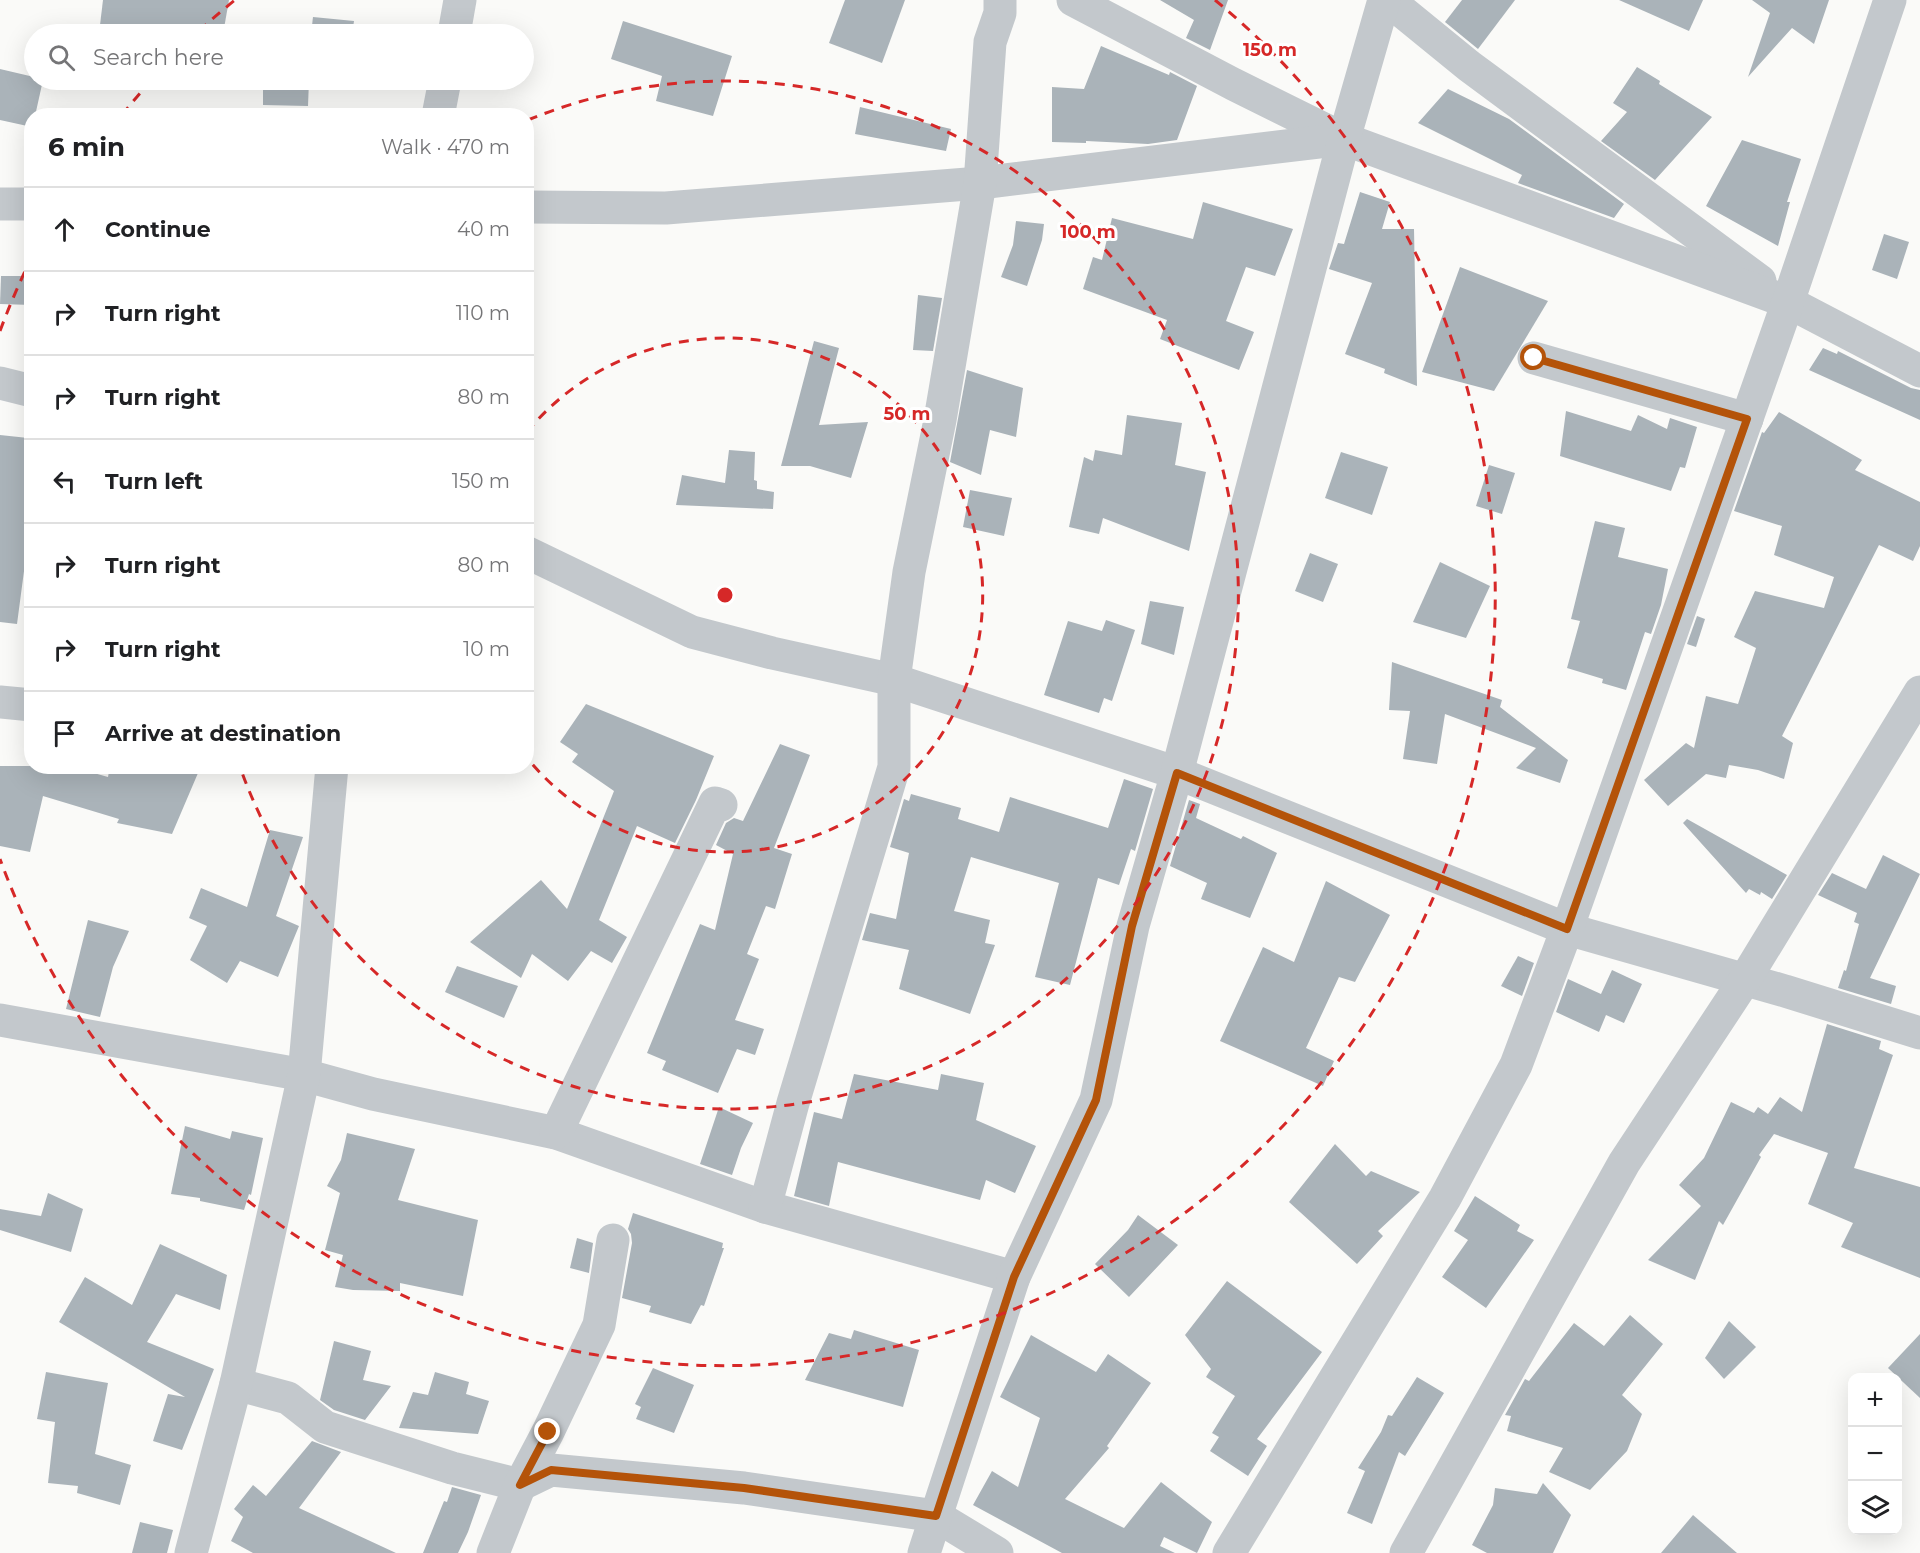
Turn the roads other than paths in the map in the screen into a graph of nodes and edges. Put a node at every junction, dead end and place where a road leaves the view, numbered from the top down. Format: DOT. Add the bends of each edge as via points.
graph roads {
  1 [pos="460,0"];
  2 [pos="1000,0"];
  3 [pos="1073,0"];
  4 [pos="1386,0"];
  5 [pos="1890,0"];
  6 [pos="456,24"];
  7 [pos="443,90"];
  8 [pos="440,108"];
  9 [pos="1344,140"];
  10 [pos="980,183"];
  11 [pos="0,204"];
  12 [pos="24,204"];
  13 [pos="534,207"];
  14 [pos="1788,302"];
  15 [pos="1534,358"];
  16 [pos="1920,371"];
  17 [pos="0,383"];
  18 [pos="24,389"];
  19 [pos="1747,419"];
  20 [pos="534,556"];
  21 [pos="894,680"];
  22 [pos="1920,692"];
  23 [pos="0,702"];
  24 [pos="24,704"];
  25 [pos="1177,773"];
  26 [pos="331,774"];
  27 [pos="721,805"];
  28 [pos="1567,929"];
  29 [pos="1744,981"];
  30 [pos="0,1020"];
  31 [pos="1920,1033"];
  32 [pos="304,1075"];
  33 [pos="556,1133"];
  34 [pos="765,1207"];
  35 [pos="613,1240"];
  36 [pos="1014,1277"];
  37 [pos="236,1384"];
  38 [pos="520,1485"];
  39 [pos="936,1516"];
  40 [pos="191,1553"];
  41 [pos="493,1553"];
  42 [pos="924,1553"];
  43 [pos="998,1553"];
  44 [pos="1229,1553"];
  45 [pos="1406,1553"];
  1 -- 6 [label="street"];
  2 -- 10 [label="street" via="1000,13 990,42"];
  3 -- 9 [label="street"];
  4 -- 9 [label="street"];
  4 -- 14 [label="street"];
  5 -- 14 [label="street"];
  7 -- 8 [label="street"];
  9 -- 10 [label="street"];
  9 -- 14 [label="street"];
  9 -- 25 [label="street"];
  10 -- 13 [label="street" via="666,208"];
  10 -- 21 [label="street" via="940,420 909,572"];
  11 -- 12 [label="street"];
  14 -- 16 [label="street"];
  14 -- 19 [label="street"];
  15 -- 19 [label="street"];
  17 -- 18 [label="street"];
  19 -- 28 [label="street"];
  20 -- 21 [label="street" via="692,632"];
  21 -- 25 [label="street"];
  21 -- 34 [label="street" via="894,767 792,1103"];
  22 -- 29 [label="street"];
  23 -- 24 [label="street"];
  25 -- 28 [label="street"];
  25 -- 36 [label="street" via="1132,926 1096,1100"];
  26 -- 32 [label="street"];
  27 -- 33 [label="street" via="714,803"];
  28 -- 29 [label="street"];
  28 -- 44 [label="street" via="1516,1065 1445,1198"];
  29 -- 31 [label="street"];
  29 -- 45 [label="street" via="1624,1163"];
  30 -- 32 [label="street"];
  32 -- 33 [label="street" via="373,1094"];
  32 -- 37 [label="street"];
  33 -- 34 [label="street"];
  34 -- 36 [label="street"];
  35 -- 38 [label="street" via="599,1325"];
  36 -- 39 [label="street"];
  37 -- 38 [label="street" via="288,1398 325,1428"];
  37 -- 40 [label="street"];
  38 -- 39 [label="street" via="551,1470 744,1488"];
  38 -- 41 [label="street"];
  39 -- 42 [label="street"];
  39 -- 43 [label="street"];
}
